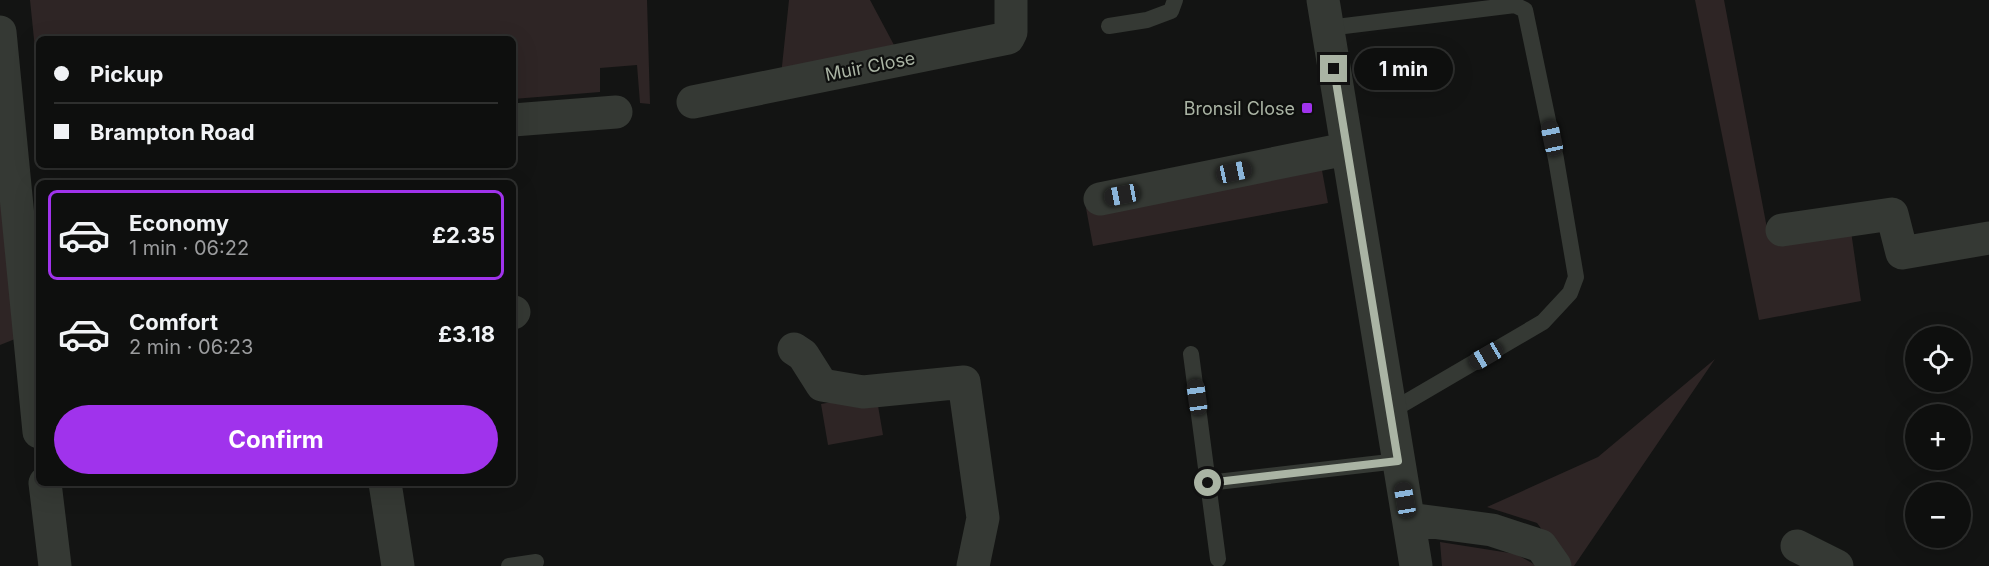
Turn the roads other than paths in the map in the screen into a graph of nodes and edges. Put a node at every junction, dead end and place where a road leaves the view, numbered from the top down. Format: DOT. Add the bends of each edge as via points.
graph roads {
  1 [pos="1011,0"];
  2 [pos="1175,0"];
  3 [pos="1325,14"];
  4 [pos="1109,26"];
  5 [pos="0,32"];
  6 [pos="693,102"];
  7 [pos="616,112"];
  8 [pos="516,120"];
  9 [pos="1347,149"];
  10 [pos="26,163"];
  11 [pos="1100,199"];
  12 [pos="1782,230"];
  13 [pos="1989,238"];
  14 [pos="794,349"];
  15 [pos="1191,354"];
  16 [pos="36,370"];
  17 [pos="1391,411"];
  18 [pos="1398,461"];
  19 [pos="1208,483"];
  20 [pos="45,486"];
  21 [pos="385,486"];
  22 [pos="1409,519"];
  23 [pos="1797,546"];
  24 [pos="1218,559"];
  25 [pos="536,562"];
  26 [pos="55,566"];
  27 [pos="398,566"];
  28 [pos="509,566"];
  29 [pos="973,566"];
  30 [pos="1416,566"];
  31 [pos="1555,566"];
  32 [pos="1837,566"];
  1 -- 6 [label="street, Muir Close" via="1008,39"];
  2 -- 4 [label="lane" via="1171,10 1147,20"];
  3 -- 9 [label="street"];
  3 -- 17 [label="lane" via="1515,5 1525,10 1576,277 1570,292 1543,322"];
  5 -- 10 [label="street"];
  7 -- 8 [label="street"];
  9 -- 11 [label="street"];
  9 -- 17 [label="street"];
  10 -- 16 [label="street"];
  12 -- 13 [label="street" via="1892,214 1902,253"];
  14 -- 29 [label="street" via="803,355 822,385 863,392 964,382 983,518"];
  15 -- 19 [label="lane"];
  17 -- 18 [label="street"];
  18 -- 19 [label="lane"];
  18 -- 22 [label="street"];
  19 -- 24 [label="lane"];
  20 -- 26 [label="street"];
  21 -- 27 [label="street"];
  22 -- 30 [label="street"];
  22 -- 31 [label="street" via="1492,530 1541,546"];
  23 -- 32 [label="street"];
  25 -- 28 [label="lane"];
}
